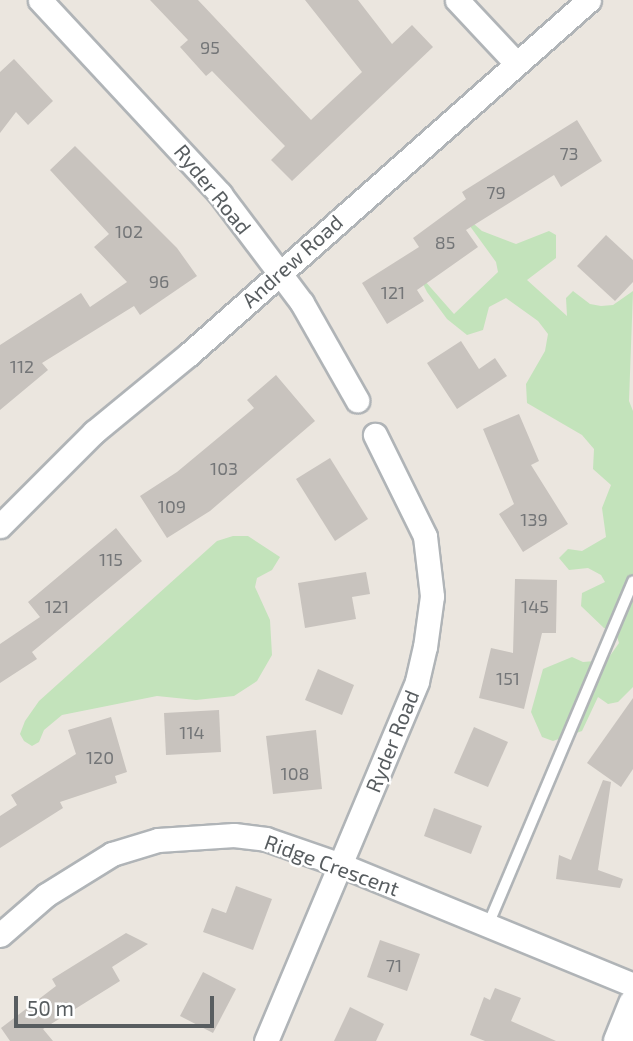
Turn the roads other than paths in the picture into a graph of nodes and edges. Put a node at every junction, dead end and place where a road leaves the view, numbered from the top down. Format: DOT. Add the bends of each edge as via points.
graph roads {
  1 [pos="40,0"];
  2 [pos="457,0"];
  3 [pos="589,0"];
  4 [pos="516,62"];
  5 [pos="279,273"];
  6 [pos="358,400"];
  7 [pos="375,435"];
  8 [pos="0,526"];
  9 [pos="633,581"];
  10 [pos="341,865"];
  11 [pos="488,925"];
  12 [pos="0,935"];
  13 [pos="633,985"];
  14 [pos="633,1004"];
  15 [pos="266,1041"];
  16 [pos="618,1041"];
  1 -- 5 [label="street, Ryder Road" via="177,144"];
  2 -- 4 [label="street"];
  3 -- 4 [label="street, Andrew Road"];
  4 -- 5 [label="street, Andrew Road"];
  5 -- 6 [label="street, Ryder Road"];
  5 -- 8 [label="street, Andrew Road" via="94,432"];
  7 -- 10 [label="street, Ryder Road" via="425,536 432,596 422,665"];
  9 -- 11 [label="lane"];
  10 -- 11 [label="street, Ridge Crescent"];
  10 -- 12 [label="street, Ridge Crescent" via="266,839 206,835 158,840 95,862"];
  10 -- 15 [label="street, Ryder Road"];
  11 -- 13 [label="street, Ridge Crescent"];
  14 -- 16 [label="street"];
}
